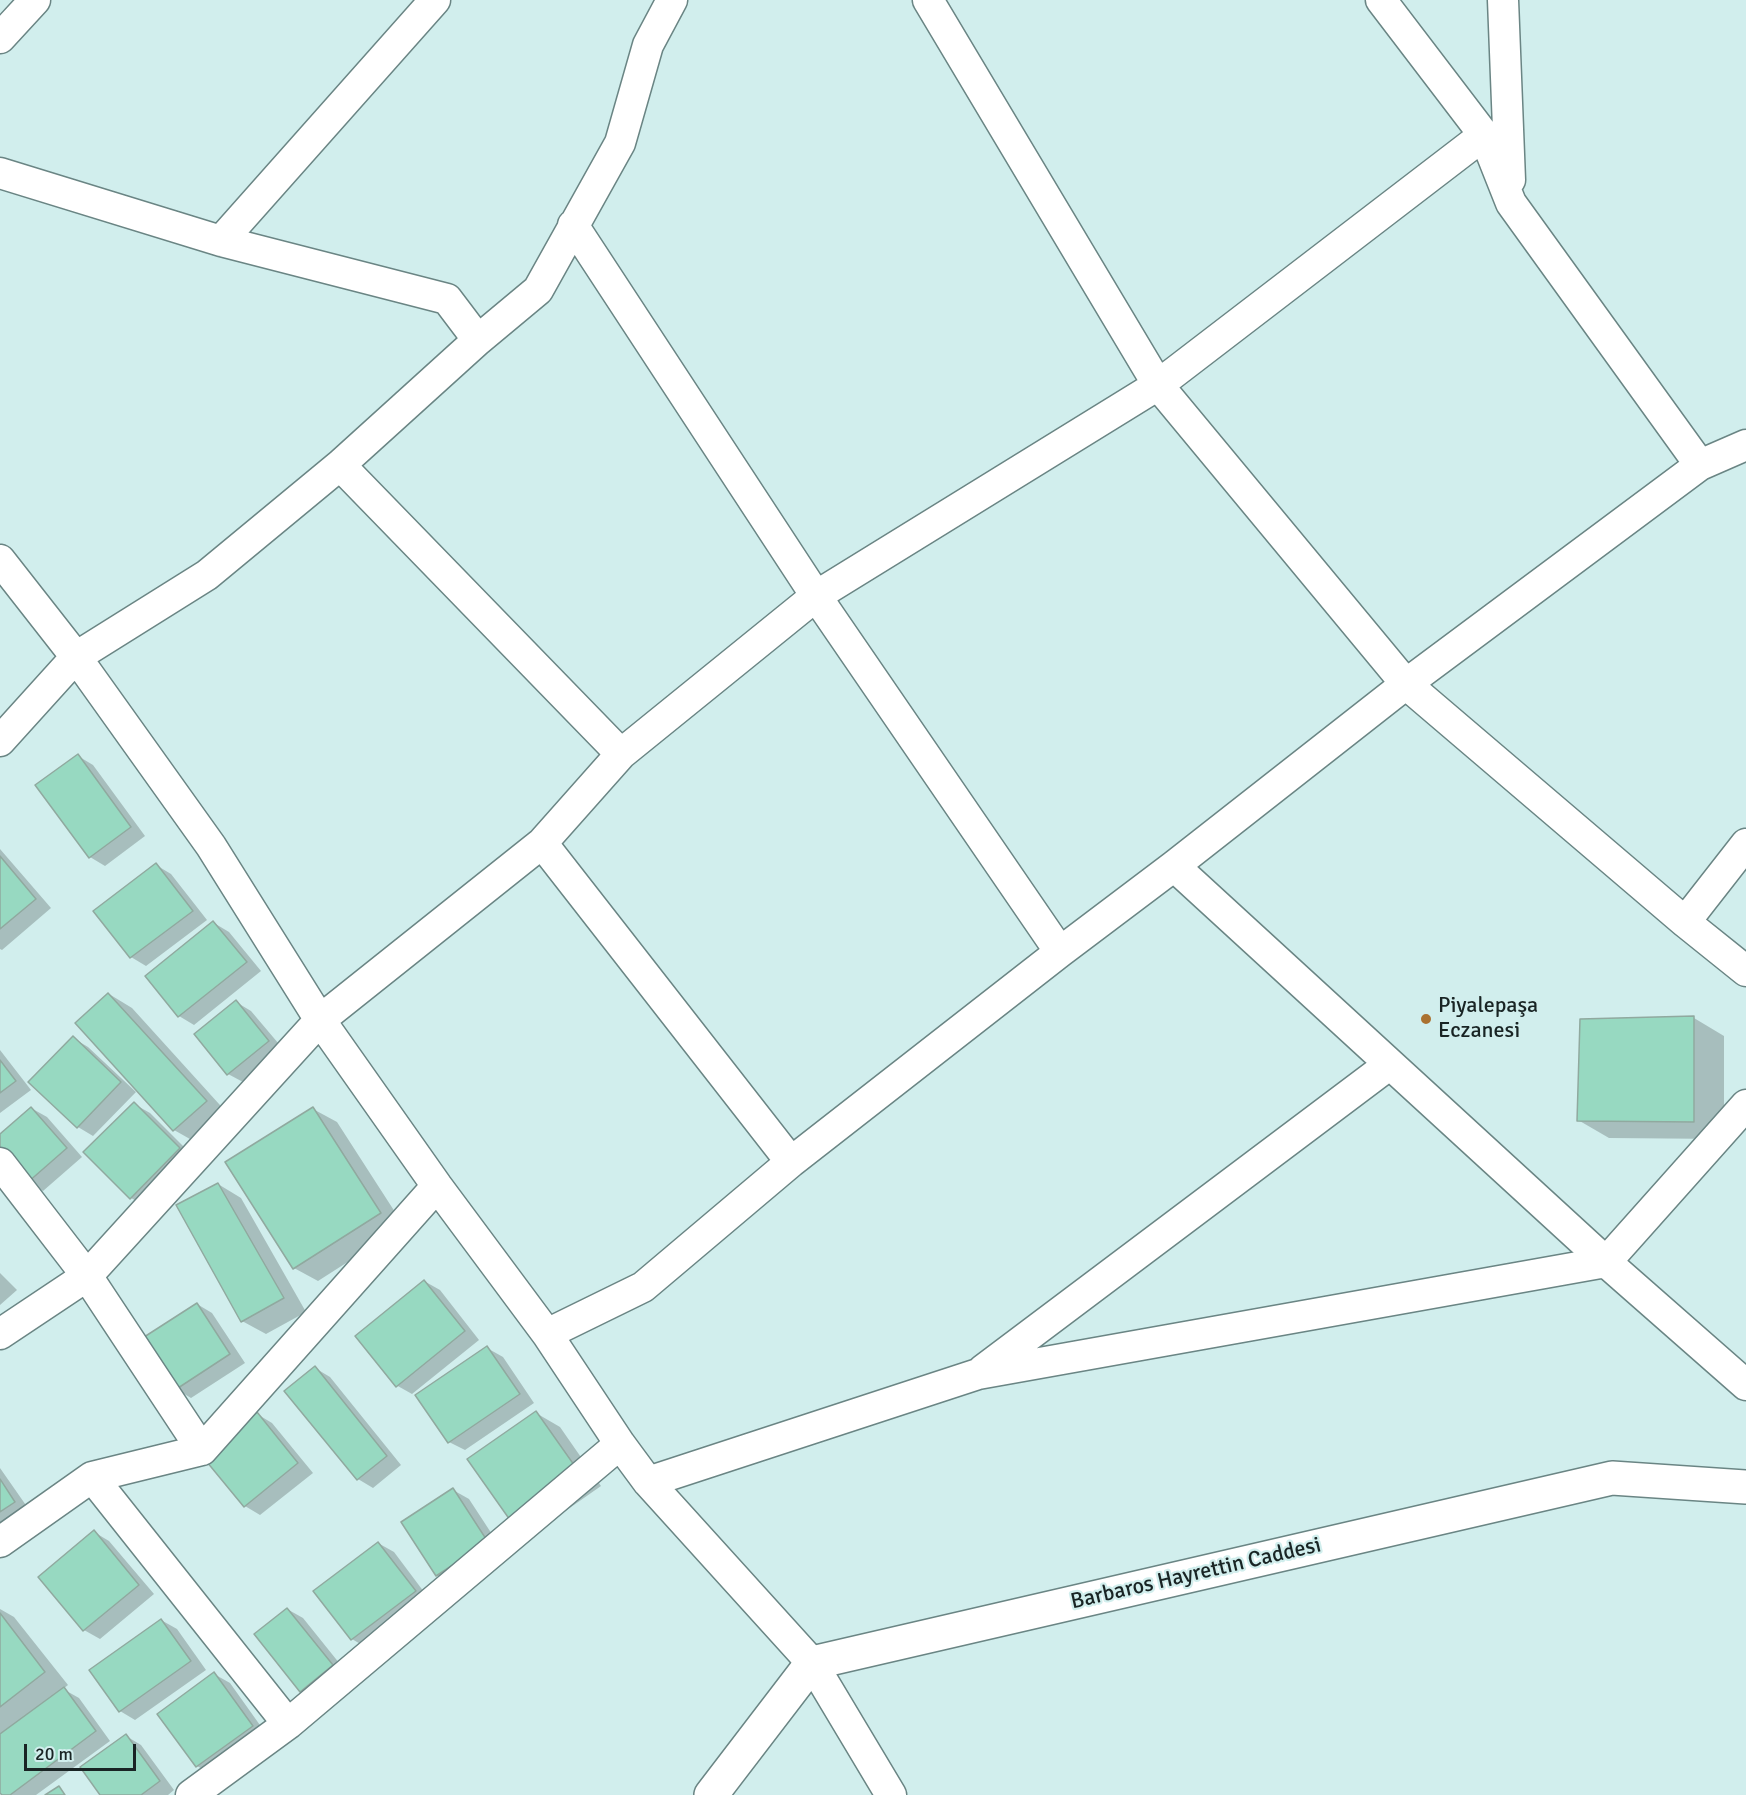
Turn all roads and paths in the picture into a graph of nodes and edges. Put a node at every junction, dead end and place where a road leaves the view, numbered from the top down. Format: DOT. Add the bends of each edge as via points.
graph roads {
  1 [pos="35,0"];
  2 [pos="435,0"];
  3 [pos="672,0"];
  4 [pos="928,0"];
  5 [pos="1381,0"];
  6 [pos="1503,0"];
  7 [pos="0,38"];
  8 [pos="1484,135"];
  9 [pos="0,173"];
  10 [pos="1511,203"];
  11 [pos="573,225"];
  12 [pos="221,241"];
  13 [pos="478,340"];
  14 [pos="1158,385"];
  15 [pos="1746,445"];
  16 [pos="340,465"];
  17 [pos="1700,465"];
  18 [pos="0,560"];
  19 [pos="816,596"];
  20 [pos="76,657"];
  21 [pos="1406,684"];
  22 [pos="0,741"];
  23 [pos="621,754"];
  24 [pos="542,843"];
  25 [pos="1746,844"];
  26 [pos="1174,866"];
  27 [pos="1685,922"];
  28 [pos="1060,952"];
  29 [pos="1746,971"];
  30 [pos="320,1020"];
  31 [pos="1390,1064"];
  32 [pos="1746,1105"];
  33 [pos="791,1162"];
  34 [pos="0,1163"];
  35 [pos="437,1186"];
  36 [pos="1606,1262"];
  37 [pos="87,1276"];
  38 [pos="0,1334"];
  39 [pos="547,1334"];
  40 [pos="978,1374"];
  41 [pos="1746,1385"];
  42 [pos="620,1444"];
  43 [pos="202,1450"];
  44 [pos="92,1477"];
  45 [pos="648,1482"];
  46 [pos="1746,1487"];
  47 [pos="0,1542"];
  48 [pos="812,1663"];
  49 [pos="288,1724"];
  50 [pos="191,1795"];
  51 [pos="711,1795"];
  52 [pos="891,1795"];
  1 -- 7 [label="street"];
  2 -- 12 [label="street"];
  3 -- 11 [label="street" via="648,45 620,143"];
  4 -- 14 [label="street"];
  5 -- 8 [label="street"];
  6 -- 10 [label="street"];
  8 -- 10 [label="street"];
  8 -- 14 [label="street"];
  9 -- 12 [label="street"];
  10 -- 17 [label="street"];
  11 -- 13 [label="street" via="538,290"];
  11 -- 19 [label="street"];
  12 -- 13 [label="street" via="447,299"];
  13 -- 16 [label="street"];
  14 -- 19 [label="street"];
  14 -- 21 [label="street"];
  15 -- 17 [label="street"];
  16 -- 20 [label="street" via="207,575"];
  16 -- 23 [label="street"];
  17 -- 21 [label="street"];
  18 -- 20 [label="street"];
  19 -- 23 [label="street"];
  19 -- 28 [label="street"];
  20 -- 22 [label="street"];
  20 -- 30 [label="street" via="211,846"];
  21 -- 26 [label="street"];
  21 -- 27 [label="street"];
  23 -- 24 [label="street"];
  24 -- 30 [label="street"];
  24 -- 33 [label="street"];
  25 -- 27 [label="street"];
  26 -- 28 [label="street"];
  26 -- 31 [label="street"];
  27 -- 29 [label="street"];
  28 -- 33 [label="street"];
  30 -- 35 [label="street"];
  30 -- 37 [label="street"];
  31 -- 36 [label="street"];
  31 -- 40 [label="street"];
  32 -- 36 [label="street"];
  33 -- 39 [label="street" via="644,1287"];
  34 -- 37 [label="street"];
  35 -- 39 [label="street"];
  35 -- 43 [label="street"];
  36 -- 40 [label="street"];
  36 -- 41 [label="street"];
  37 -- 38 [label="street"];
  37 -- 43 [label="street"];
  39 -- 42 [label="street"];
  40 -- 45 [label="street"];
  42 -- 45 [label="street"];
  42 -- 49 [label="street"];
  43 -- 44 [label="street"];
  44 -- 47 [label="street"];
  44 -- 49 [label="street"];
  45 -- 48 [label="street"];
  46 -- 48 [label="street, Barbaros Hayrettin Caddesi" via="1612,1478"];
  48 -- 51 [label="street"];
  48 -- 52 [label="street"];
  49 -- 50 [label="street"];
}
